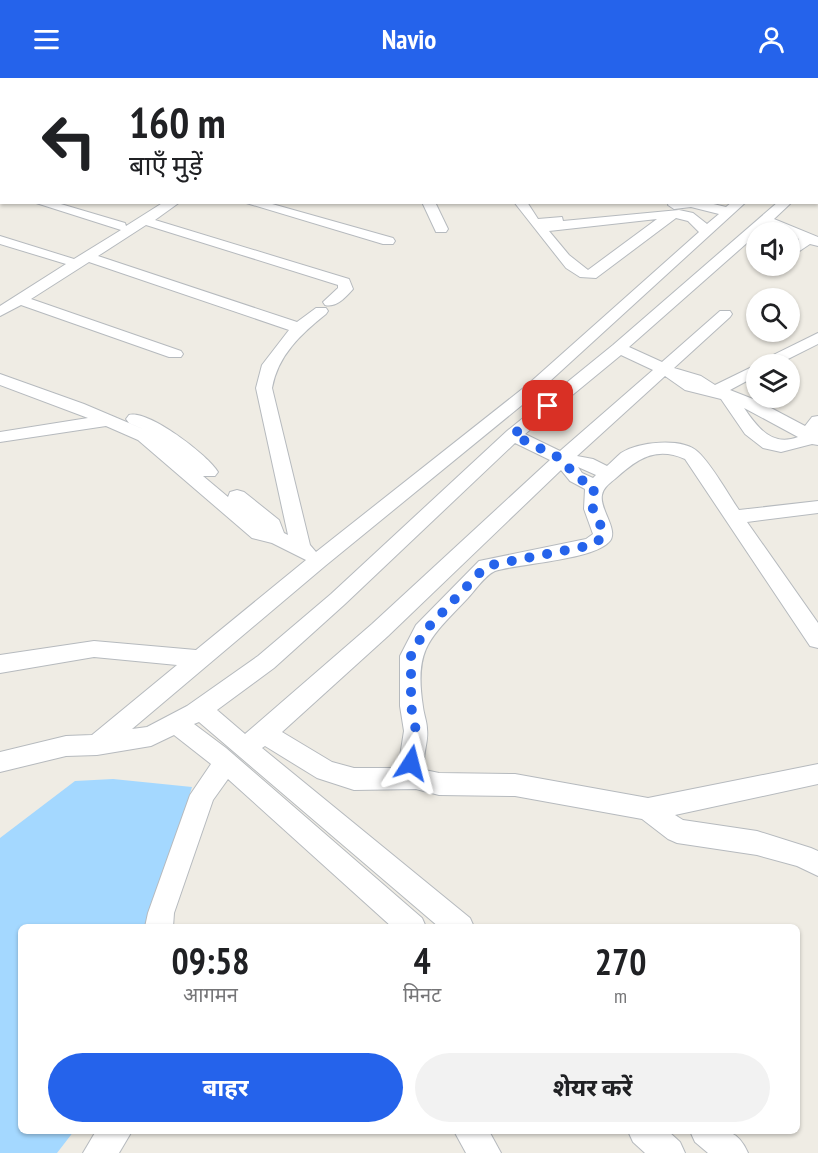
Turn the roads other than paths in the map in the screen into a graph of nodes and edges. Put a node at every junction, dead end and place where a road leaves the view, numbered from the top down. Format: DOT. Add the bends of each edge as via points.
graph roads {
  1 [pos="44,204"];
  2 [pos="157,204"];
  3 [pos="171,204"];
  4 [pos="256,204"];
  5 [pos="427,204"];
  6 [pos="521,204"];
  7 [pos="683,204"];
  8 [pos="702,204"];
  9 [pos="784,204"];
  10 [pos="734,207"];
  11 [pos="673,214"];
  12 [pos="146,221"];
  13 [pos="766,221"];
  14 [pos="441,229"];
  15 [pos="707,232"];
  16 [pos="113,234"];
  17 [pos="2,240"];
  18 [pos="813,240"];
  19 [pos="388,241"];
  20 [pos="800,248"];
  21 [pos="87,257"];
  22 [pos="68,260"];
  23 [pos="6,299"];
  24 [pos="0,312"];
  25 [pos="725,314"];
  26 [pos="299,328"];
  27 [pos="818,338"];
  28 [pos="619,348"];
  29 [pos="175,354"];
  30 [pos="787,354"];
  31 [pos="0,368"];
  32 [pos="670,371"];
  33 [pos="746,376"];
  34 [pos="0,380"];
  35 [pos="717,392"];
  36 [pos="106,421"];
  37 [pos="818,421"];
  38 [pos="513,435"];
  39 [pos="0,437"];
  40 [pos="814,439"];
  41 [pos="562,459"];
  42 [pos="602,480"];
  43 [pos="818,507"];
  44 [pos="734,517"];
  45 [pos="275,537"];
  46 [pos="301,549"];
  47 [pos="318,561"];
  48 [pos="818,640"];
  49 [pos="200,659"];
  50 [pos="0,664"];
  51 [pos="200,709"];
  52 [pos="176,724"];
  53 [pos="97,745"];
  54 [pos="245,748"];
  55 [pos="0,762"];
  56 [pos="818,774"];
  57 [pos="416,778"];
  58 [pos="648,809"];
  59 [pos="818,864"];
  60 [pos="159,924"];
  61 [pos="409,924"];
  62 [pos="456,924"];
  63 [pos="114,1134"];
  64 [pos="472,1134"];
  65 [pos="647,1134"];
  66 [pos="710,1134"];
  67 [pos="99,1153"];
  68 [pos="485,1153"];
  69 [pos="669,1153"];
  70 [pos="732,1153"];
  1 -- 16 [label="street"];
  2 -- 16 [label="street"];
  3 -- 12 [label="street"];
  4 -- 19 [label="street"];
  5 -- 14 [label="street"];
  6 -- 7 [label="street" via="535,223"];
  8 -- 10 [label="street"];
  9 -- 13 [label="street"];
  10 -- 15 [label="street"];
  11 -- 11 [label="street" via="553,226 540,230 586,276 596,273"];
  11 -- 15 [label="street" via="692,215"];
  12 -- 16 [label="street"];
  12 -- 26 [label="street" via="344,282 346,289"];
  13 -- 18 [label="street"];
  13 -- 28 [label="street"];
  15 -- 47 [label="street" via="532,389"];
  16 -- 21 [label="street"];
  16 -- 22 [label="street"];
  17 -- 22 [label="street"];
  18 -- 20 [label="street"];
  21 -- 23 [label="street"];
  21 -- 26 [label="street"];
  22 -- 23 [label="street"];
  23 -- 24 [label="street"];
  23 -- 29 [label="street"];
  25 -- 32 [label="street"];
  26 -- 46 [label="street" via="270,366 264,388"];
  27 -- 30 [label="street"];
  28 -- 32 [label="street"];
  28 -- 38 [label="street"];
  31 -- 45 [label="street" via="156,428 272,525"];
  32 -- 35 [label="street"];
  32 -- 41 [label="street"];
  33 -- 35 [label="street"];
  34 -- 36 [label="street"];
  35 -- 40 [label="street" via="772,415"];
  35 -- 40 [label="street" via="767,445 789,447"];
  36 -- 39 [label="street"];
  36 -- 45 [label="street" via="144,436 259,533"];
  37 -- 40 [label="street"];
  38 -- 41 [label="street"];
  38 -- 51 [label="street" via="338,599 266,662"];
  41 -- 42 [label="street" via="576,477"];
  41 -- 54 [label="street" via="380,630"];
  42 -- 44 [label="street" via="629,456 652,449 680,450 691,455"];
  42 -- 57 [label="street" via="592,501 603,537 592,545 486,566 424,632 411,656 411,706 416,731 411,763"];
  43 -- 44 [label="street"];
  44 -- 48 [label="street"];
  45 -- 46 [label="street"];
  46 -- 47 [label="street"];
  47 -- 49 [label="street"];
  49 -- 50 [label="street" via="94,649"];
  49 -- 53 [label="street"];
  51 -- 52 [label="street"];
  51 -- 54 [label="street"];
  52 -- 53 [label="street" via="151,736"];
  52 -- 54 [label="street"];
  53 -- 55 [label="street" via="66,746"];
  54 -- 57 [label="street" via="354,779"];
  54 -- 60 [label="street" via="202,795"];
  54 -- 61 [label="street"];
  54 -- 62 [label="street"];
  56 -- 58 [label="street"];
  57 -- 58 [label="street" via="439,784 515,785"];
  58 -- 59 [label="street" via="677,831 757,843"];
  63 -- 67 [label="street"];
  64 -- 68 [label="street"];
  65 -- 69 [label="street"];
  66 -- 70 [label="street"];
}
